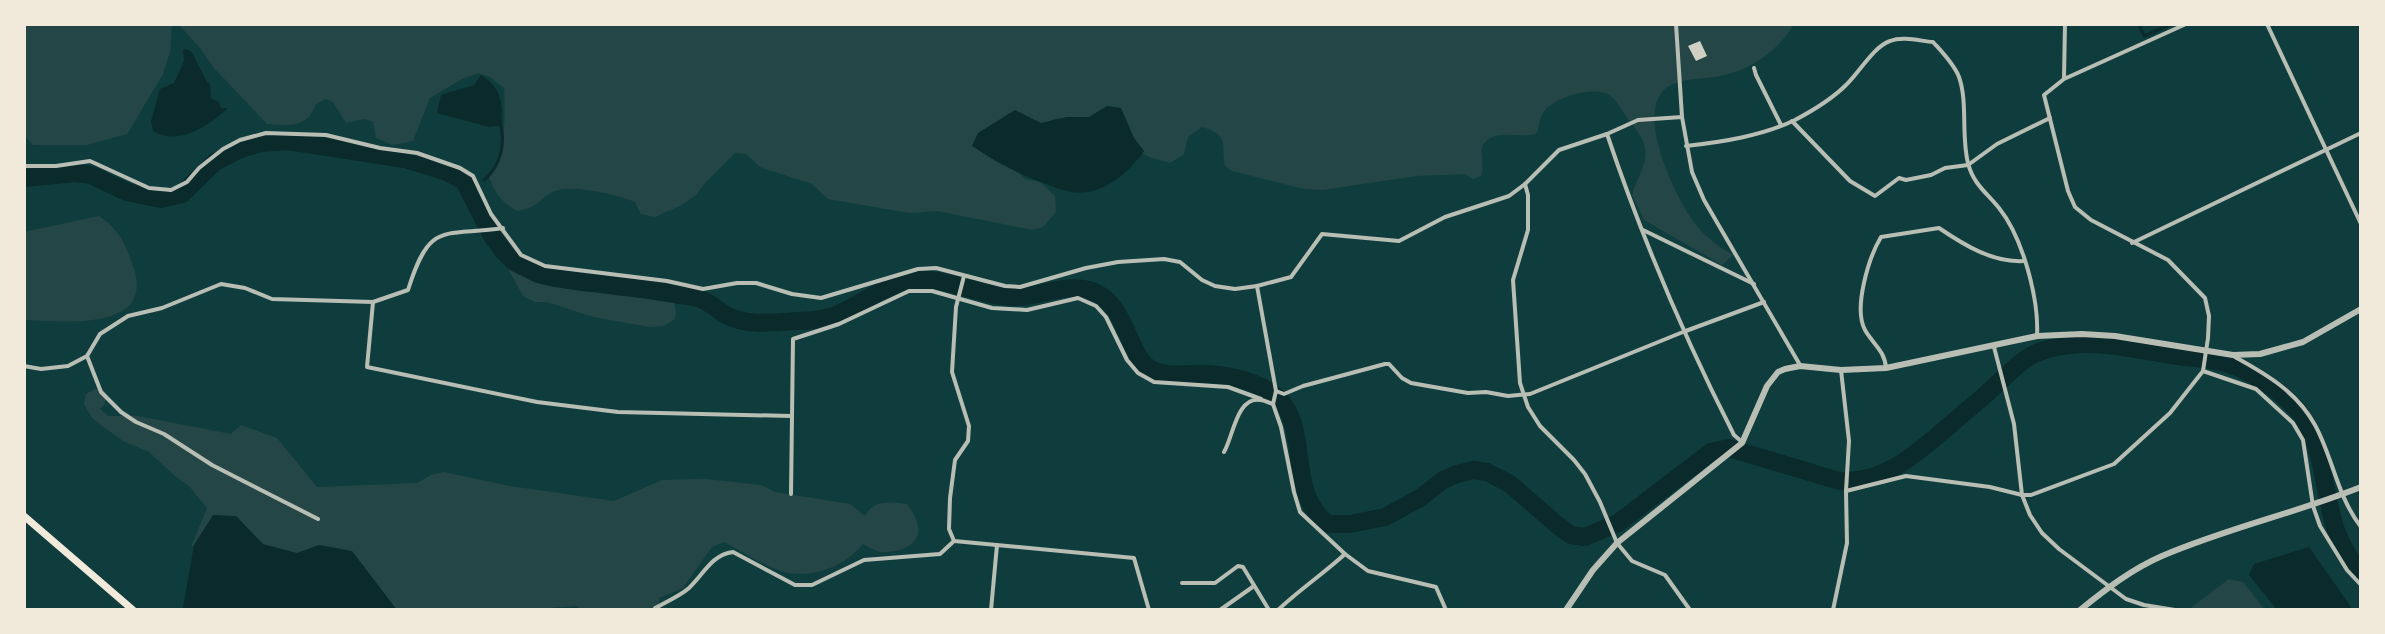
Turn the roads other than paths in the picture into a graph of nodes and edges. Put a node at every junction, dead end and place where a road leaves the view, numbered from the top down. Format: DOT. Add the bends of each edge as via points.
graph roads {
  1 [pos="1676,24"];
  2 [pos="2065,24"];
  3 [pos="2186,24"];
  4 [pos="2267,24"];
  5 [pos="1754,68"];
  6 [pos="2064,79"];
  7 [pos="1682,117"];
  8 [pos="2050,118"];
  9 [pos="1792,121"];
  10 [pos="1781,125"];
  11 [pos="2361,133"];
  12 [pos="1607,134"];
  13 [pos="1686,146"];
  14 [pos="2325,150"];
  15 [pos="1968,165"];
  16 [pos="24,166"];
  17 [pos="1525,184"];
  18 [pos="2361,224"];
  19 [pos="503,228"];
  20 [pos="1641,229"];
  21 [pos="2132,243"];
  22 [pos="2024,261"];
  23 [pos="964,276"];
  24 [pos="1754,284"];
  25 [pos="1257,286"];
  26 [pos="957,300"];
  27 [pos="373,302"];
  28 [pos="1764,302"];
  29 [pos="2361,309"];
  30 [pos="1683,332"];
  31 [pos="2037,336"];
  32 [pos="1994,347"];
  33 [pos="2206,351"];
  34 [pos="2233,355"];
  35 [pos="87,356"];
  36 [pos="24,366"];
  37 [pos="1800,366"];
  38 [pos="1886,368"];
  39 [pos="1841,370"];
  40 [pos="2203,371"];
  41 [pos="1276,391"];
  42 [pos="1525,394"];
  43 [pos="1261,399"];
  44 [pos="1273,404"];
  45 [pos="791,416"];
  46 [pos="1741,444"];
  47 [pos="1224,452"];
  48 [pos="2361,487"];
  49 [pos="1846,491"];
  50 [pos="791,494"];
  51 [pos="2022,495"];
  52 [pos="2339,495"];
  53 [pos="2316,504"];
  54 [pos="24,516"];
  55 [pos="318,519"];
  56 [pos="2361,527"];
  57 [pos="954,541"];
  58 [pos="1617,543"];
  59 [pos="997,545"];
  60 [pos="1345,554"];
  61 [pos="1182,583"];
  62 [pos="2361,585"];
  63 [pos="1254,586"];
  64 [pos="2109,587"];
  65 [pos="133,610"];
  66 [pos="655,610"];
  67 [pos="991,610"];
  68 [pos="1149,610"];
  69 [pos="1220,610"];
  70 [pos="1269,610"];
  71 [pos="1278,610"];
  72 [pos="1446,610"];
  73 [pos="1566,610"];
  74 [pos="1690,610"];
  75 [pos="1833,610"];
  76 [pos="2080,610"];
  77 [pos="2175,610"];
  1 -- 7 [label="street"];
  2 -- 6 [label="street"];
  3 -- 6 [label="street"];
  4 -- 14 [label="street"];
  5 -- 10 [label="street"];
  6 -- 8 [label="street" via="2044,95"];
  7 -- 12 [label="street" via="1638,120"];
  7 -- 13 [label="street"];
  8 -- 15 [label="street"];
  8 -- 21 [label="street" via="2075,207"];
  9 -- 10 [label="street"];
  9 -- 15 [label="street" via="1850,181 1875,196 1899,178"];
  9 -- 15 [label="street" via="1831,98 1889,41 1933,42 1958,76"];
  10 -- 13 [label="street"];
  11 -- 14 [label="street"];
  12 -- 17 [label="street" via="1559,150"];
  12 -- 20 [label="street"];
  13 -- 24 [label="street" via="1704,200"];
  14 -- 18 [label="street"];
  14 -- 21 [label="street"];
  15 -- 22 [label="street" via="2009,224"];
  16 -- 19 [label="street" via="90,161 149,188 171,190 240,140 266,133 326,135 417,153 460,168 473,176"];
  17 -- 25 [label="street" via="1509,196 1445,217 1399,241 1322,234 1291,277"];
  17 -- 42 [label="street" via="1528,230 1513,280"];
  19 -- 23 [label="street" via="521,255 545,266 703,289 756,283 821,298 918,269"];
  19 -- 27 [label="street" via="438,237 423,252 408,290"];
  20 -- 24 [label="street"];
  20 -- 30 [label="street"];
  21 -- 33 [label="street" via="2168,260 2205,298"];
  22 -- 31 [label="street" via="2034,295"];
  22 -- 38 [label="street" via="2008,262 1964,245 1939,228 1881,237 1872,252 1861,309 1864,328 1885,357"];
  23 -- 25 [label="street" via="1020,287 1097,266 1164,259 1180,262 1215,286"];
  23 -- 26 [label="street"];
  24 -- 28 [label="street"];
  25 -- 41 [label="street"];
  26 -- 43 [label="street" via="1027,310 1078,298 1106,317 1127,360 1154,382 1228,387"];
  26 -- 45 [label="street" via="932,291 909,291 793,339"];
  26 -- 57 [label="street" via="952,372 969,426 968,441 955,460 950,498"];
  27 -- 35 [label="street" via="272,299 221,284 128,316 100,334"];
  27 -- 45 [label="street" via="367,367 537,402 618,412"];
  28 -- 30 [label="street"];
  28 -- 37 [label="street"];
  29 -- 34 [label="street" via="2303,342"];
  30 -- 42 [label="street"];
  30 -- 46 [label="street"];
  31 -- 32 [label="street"];
  31 -- 33 [label="street" via="2115,336"];
  32 -- 38 [label="street"];
  32 -- 51 [label="street" via="2014,424"];
  33 -- 34 [label="street"];
  33 -- 40 [label="street"];
  34 -- 52 [label="street" via="2281,384 2303,407 2316,427"];
  35 -- 36 [label="street" via="68,366"];
  35 -- 55 [label="street" via="101,392 121,412"];
  37 -- 39 [label="street"];
  37 -- 46 [label="street" via="1778,372 1767,386"];
  38 -- 39 [label="street"];
  39 -- 49 [label="street" via="1849,441"];
  40 -- 51 [label="street" via="2170,413 2114,464"];
  40 -- 53 [label="street" via="2256,389 2293,423 2303,440"];
  41 -- 42 [label="street" via="1284,394 1389,364 1411,383 1468,393"];
  41 -- 44 [label="street"];
  42 -- 58 [label="street" via="1540,426 1585,474"];
  43 -- 44 [label="street"];
  43 -- 47 [label="street" via="1241,409"];
  44 -- 60 [label="street" via="1300,512"];
  45 -- 50 [label="street"];
  46 -- 58 [label="street"];
  48 -- 52 [label="street"];
  49 -- 51 [label="street" via="1906,476"];
  49 -- 75 [label="street" via="1847,543"];
  51 -- 64 [label="street" via="2042,533"];
  52 -- 53 [label="street"];
  52 -- 56 [label="street"];
  53 -- 62 [label="street" via="2320,526"];
  53 -- 64 [label="street" via="2160,557"];
  54 -- 65 [label="main road"];
  57 -- 59 [label="street"];
  57 -- 66 [label="street" via="940,554 864,560 812,585 795,585 733,552 724,553 688,590"];
  58 -- 73 [label="street"];
  58 -- 74 [label="street" via="1632,561 1665,575"];
  59 -- 67 [label="street"];
  59 -- 68 [label="street" via="1134,558"];
  60 -- 71 [label="street"];
  60 -- 72 [label="street" via="1368,571 1436,587"];
  61 -- 63 [label="street" via="1215,583 1238,566"];
  63 -- 69 [label="street"];
  63 -- 70 [label="street"];
  64 -- 76 [label="street"];
  64 -- 77 [label="street" via="2126,599"];
}
